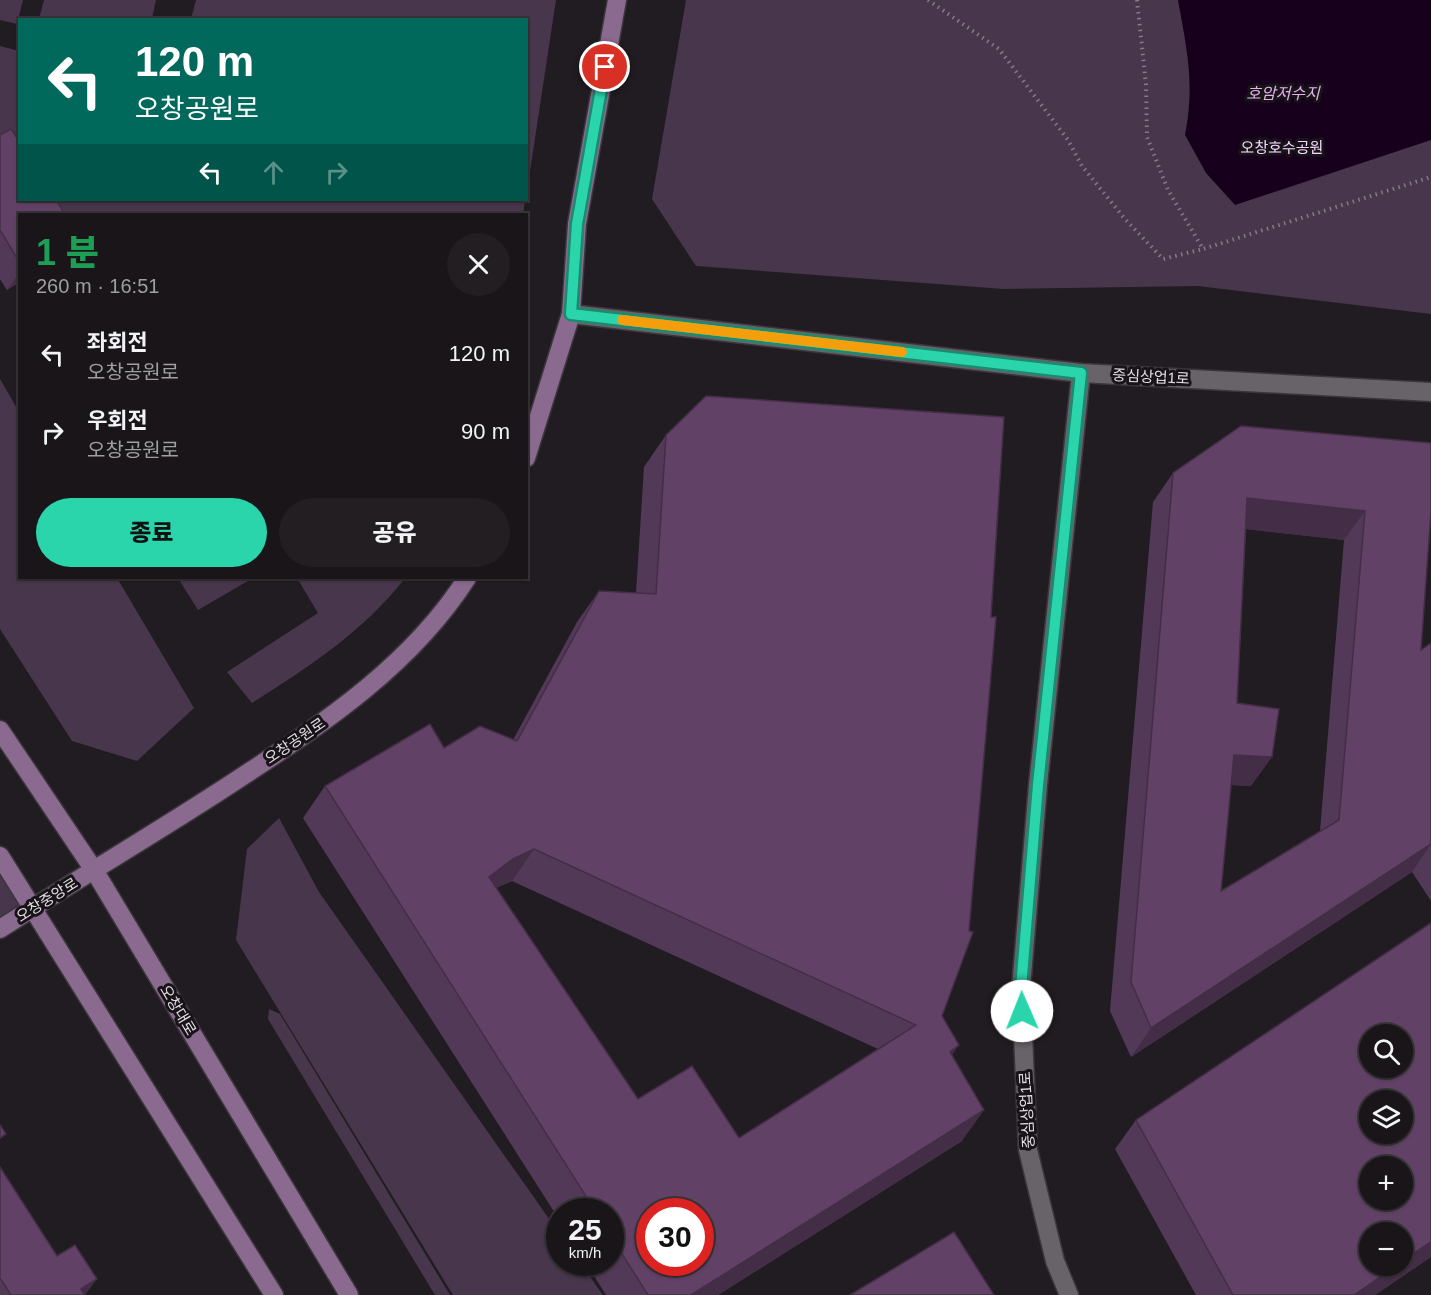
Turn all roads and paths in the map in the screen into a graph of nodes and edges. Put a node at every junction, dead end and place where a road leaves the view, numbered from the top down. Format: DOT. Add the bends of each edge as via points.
graph roads {
  1 [pos="617,0"];
  2 [pos="928,0"];
  3 [pos="1137,0"];
  4 [pos="1431,177"];
  5 [pos="1203,249"];
  6 [pos="571,314"];
  7 [pos="1081,373"];
  8 [pos="1431,392"];
  9 [pos="528,452"];
  10 [pos="466,579"];
  11 [pos="0,730"];
  12 [pos="0,856"];
  13 [pos="94,870"];
  14 [pos="33,908"];
  15 [pos="0,929"];
  16 [pos="274,1295"];
  17 [pos="349,1295"];
  18 [pos="1069,1295"];
  1 -- 6 [label="main road" via="577,224"];
  2 -- 5 [label="path" via="999,49 1068,140 1082,166 1162,259"];
  3 -- 5 [label="path" via="1147,137 1168,190"];
  4 -- 5 [label="path"];
  6 -- 7 [label="street"];
  6 -- 9 [label="main road"];
  7 -- 8 [label="street, 중심상업1로"];
  7 -- 18 [label="street, 중심상업1로" via="1021,988 1028,1149 1055,1261"];
  10 -- 13 [label="main road, 오창공원로" via="414,646 368,688 311,732"];
  11 -- 13 [label="main road, 오창대로"];
  12 -- 14 [label="main road"];
  13 -- 14 [label="main road, 오창중앙로"];
  13 -- 17 [label="main road, 오창대로"];
  14 -- 15 [label="main road, 오창중앙로"];
  14 -- 16 [label="main road"];
}
